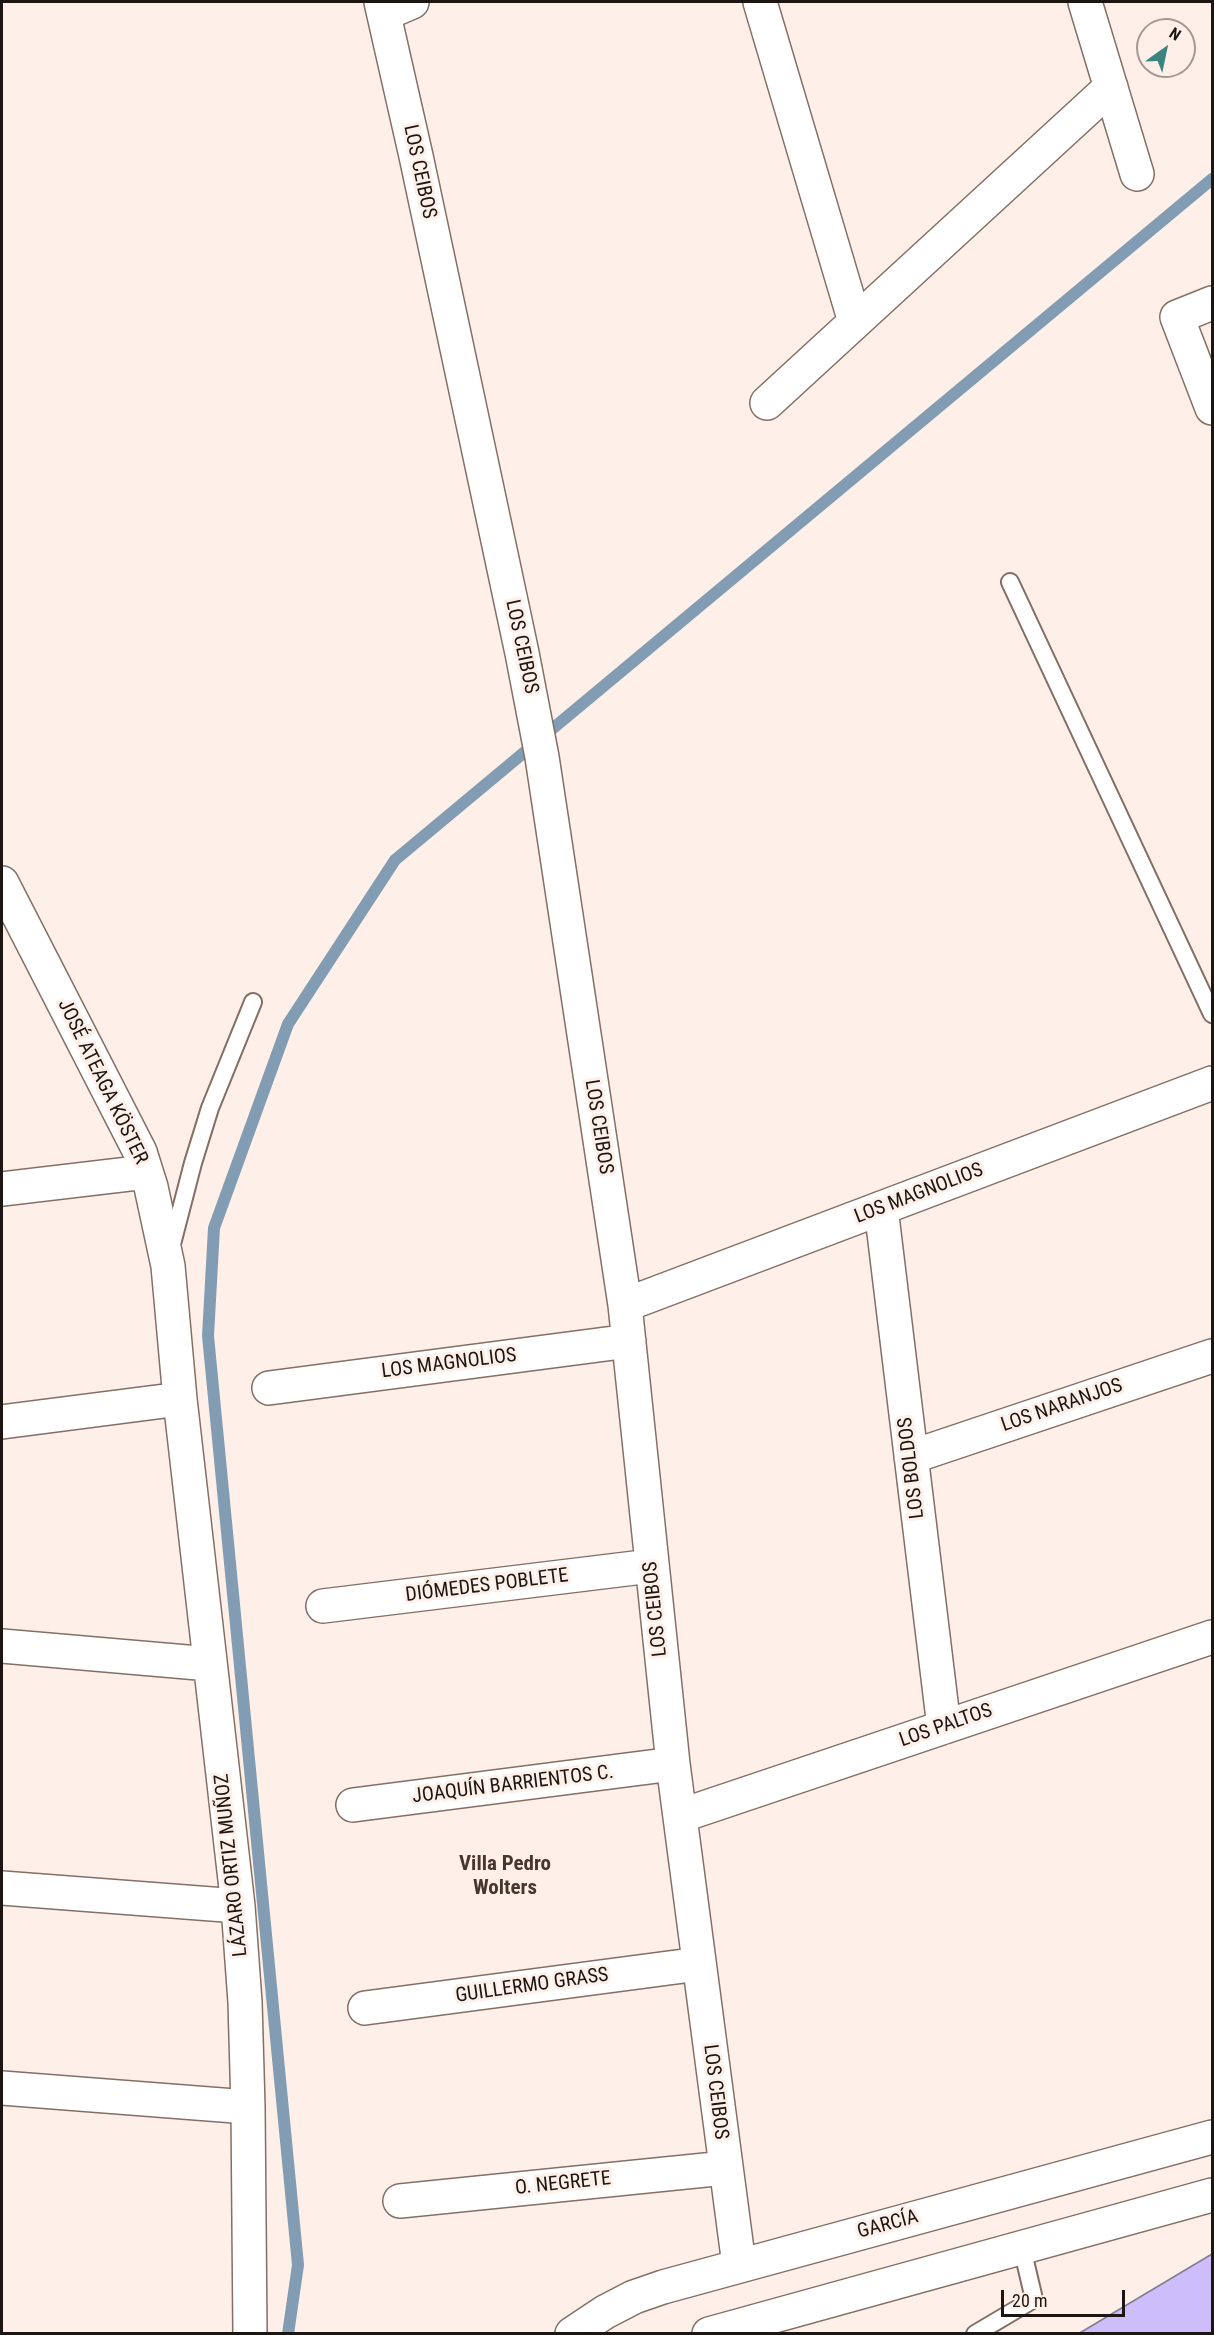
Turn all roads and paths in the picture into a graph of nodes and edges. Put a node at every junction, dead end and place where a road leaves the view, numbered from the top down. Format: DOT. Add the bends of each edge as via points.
graph roads {
  1 [pos="760,2"];
  2 [pos="1085,2"];
  3 [pos="392,6"];
  4 [pos="1111,87"];
  5 [pos="1137,174"];
  6 [pos="1212,303"];
  7 [pos="855,322"];
  8 [pos="767,403"];
  9 [pos="1212,408"];
  10 [pos="1010,582"];
  11 [pos="2,883"];
  12 [pos="253,1002"];
  13 [pos="1212,1014"];
  14 [pos="1212,1083"];
  15 [pos="146,1172"];
  16 [pos="2,1189"];
  17 [pos="881,1208"];
  18 [pos="168,1266"];
  19 [pos="625,1305"];
  20 [pos="629,1341"];
  21 [pos="1212,1356"];
  22 [pos="269,1388"];
  23 [pos="180,1399"];
  24 [pos="2,1422"];
  25 [pos="911,1457"];
  26 [pos="651,1566"];
  27 [pos="323,1606"];
  28 [pos="1212,1636"];
  29 [pos="2,1646"];
  30 [pos="210,1664"];
  31 [pos="944,1727"];
  32 [pos="673,1764"];
  33 [pos="353,1805"];
  34 [pos="680,1816"];
  35 [pos="2,1888"];
  36 [pos="238,1906"];
  37 [pos="699,1964"];
  38 [pos="365,2008"];
  39 [pos="2,2088"];
  40 [pos="248,2107"];
  41 [pos="1212,2137"];
  42 [pos="725,2168"];
  43 [pos="1212,2195"];
  44 [pos="400,2201"];
  45 [pos="1022,2248"];
  46 [pos="739,2265"];
  47 [pos="250,2334"];
  48 [pos="572,2334"];
  49 [pos="709,2334"];
  50 [pos="975,2334"];
  1 -- 7 [label="street"];
  2 -- 4 [label="street"];
  3 -- 19 [label="street, LOS CEIBOS" via="419,167 540,742"];
  4 -- 5 [label="street"];
  4 -- 7 [label="street"];
  6 -- 9 [label="street" via="1177,317"];
  7 -- 8 [label="street"];
  10 -- 13 [label="lane"];
  11 -- 15 [label="street, JOSÉ ATEAGA KÖSTER" via="131,1131"];
  12 -- 18 [label="lane" via="210,1108"];
  14 -- 17 [label="street, LOS MAGNOLIOS"];
  15 -- 16 [label="street"];
  15 -- 18 [label="street, JOSÉ ATEAGA KÖSTER"];
  17 -- 19 [label="street, LOS MAGNOLIOS"];
  17 -- 25 [label="street, LOS BOLDOS"];
  18 -- 23 [label="street, JOSÉ ATEAGA KÖSTER"];
  19 -- 20 [label="street, LOS CEIBOS"];
  20 -- 22 [label="street, LOS MAGNOLIOS"];
  20 -- 26 [label="street, LOS CEIBOS"];
  21 -- 25 [label="street, LOS NARANJOS"];
  23 -- 24 [label="street"];
  23 -- 30 [label="street, LÁZARO ORTIZ MUÑOZ"];
  25 -- 31 [label="street, LOS BOLDOS"];
  26 -- 27 [label="street, DIÓMEDES POBLETE"];
  26 -- 32 [label="street, LOS CEIBOS"];
  28 -- 31 [label="street, LOS PALTOS"];
  29 -- 30 [label="street"];
  30 -- 36 [label="street, LÁZARO ORTIZ MUÑOZ"];
  31 -- 34 [label="street, LOS PALTOS"];
  32 -- 33 [label="street, JOAQUÍN BARRIENTOS C."];
  32 -- 34 [label="street, LOS CEIBOS"];
  34 -- 37 [label="street, LOS CEIBOS"];
  35 -- 36 [label="street"];
  36 -- 40 [label="street, LÁZARO ORTIZ MUÑOZ"];
  37 -- 38 [label="street, GUILLERMO GRASS"];
  37 -- 42 [label="street, LOS CEIBOS"];
  39 -- 40 [label="street"];
  40 -- 47 [label="street, LÁZARO ORTIZ MUÑOZ"];
  41 -- 46 [label="street, GARCÍA"];
  42 -- 44 [label="street, O. NEGRETE"];
  42 -- 46 [label="street, LOS CEIBOS"];
  43 -- 45 [label="street"];
  45 -- 49 [label="street"];
  45 -- 50 [label="lane" via="1034,2299"];
  46 -- 48 [label="street, GARCÍA" via="634,2297"];
}
